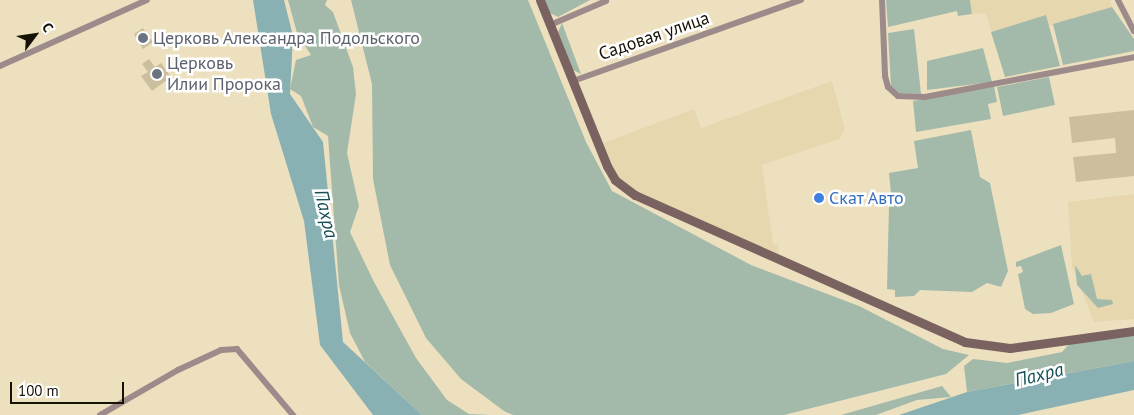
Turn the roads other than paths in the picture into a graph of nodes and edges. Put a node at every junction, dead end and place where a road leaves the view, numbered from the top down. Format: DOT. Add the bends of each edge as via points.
graph roads {
  1 [pos="147,0"];
  2 [pos="540,0"];
  3 [pos="590,0"];
  4 [pos="801,0"];
  5 [pos="882,0"];
  6 [pos="1118,0"];
  7 [pos="606,1"];
  8 [pos="586,8"];
  9 [pos="550,25"];
  10 [pos="1134,31"];
  11 [pos="1134,57"];
  12 [pos="0,66"];
  13 [pos="573,80"];
  14 [pos="1134,331"];
  15 [pos="100,415"];
  16 [pos="292,415"];
  1 -- 12 [label="street"];
  2 -- 9 [label="main road"];
  3 -- 8 [label="street"];
  4 -- 13 [label="street, Садовая улица"];
  5 -- 11 [label="street" via="885,76 888,87 898,96 924,97"];
  6 -- 10 [label="street"];
  7 -- 8 [label="street"];
  8 -- 9 [label="street"];
  9 -- 13 [label="main road"];
  13 -- 14 [label="main road" via="607,166 623,188 854,297 949,338 995,348"];
  15 -- 16 [label="street" via="178,370 221,350 237,350"];
}
